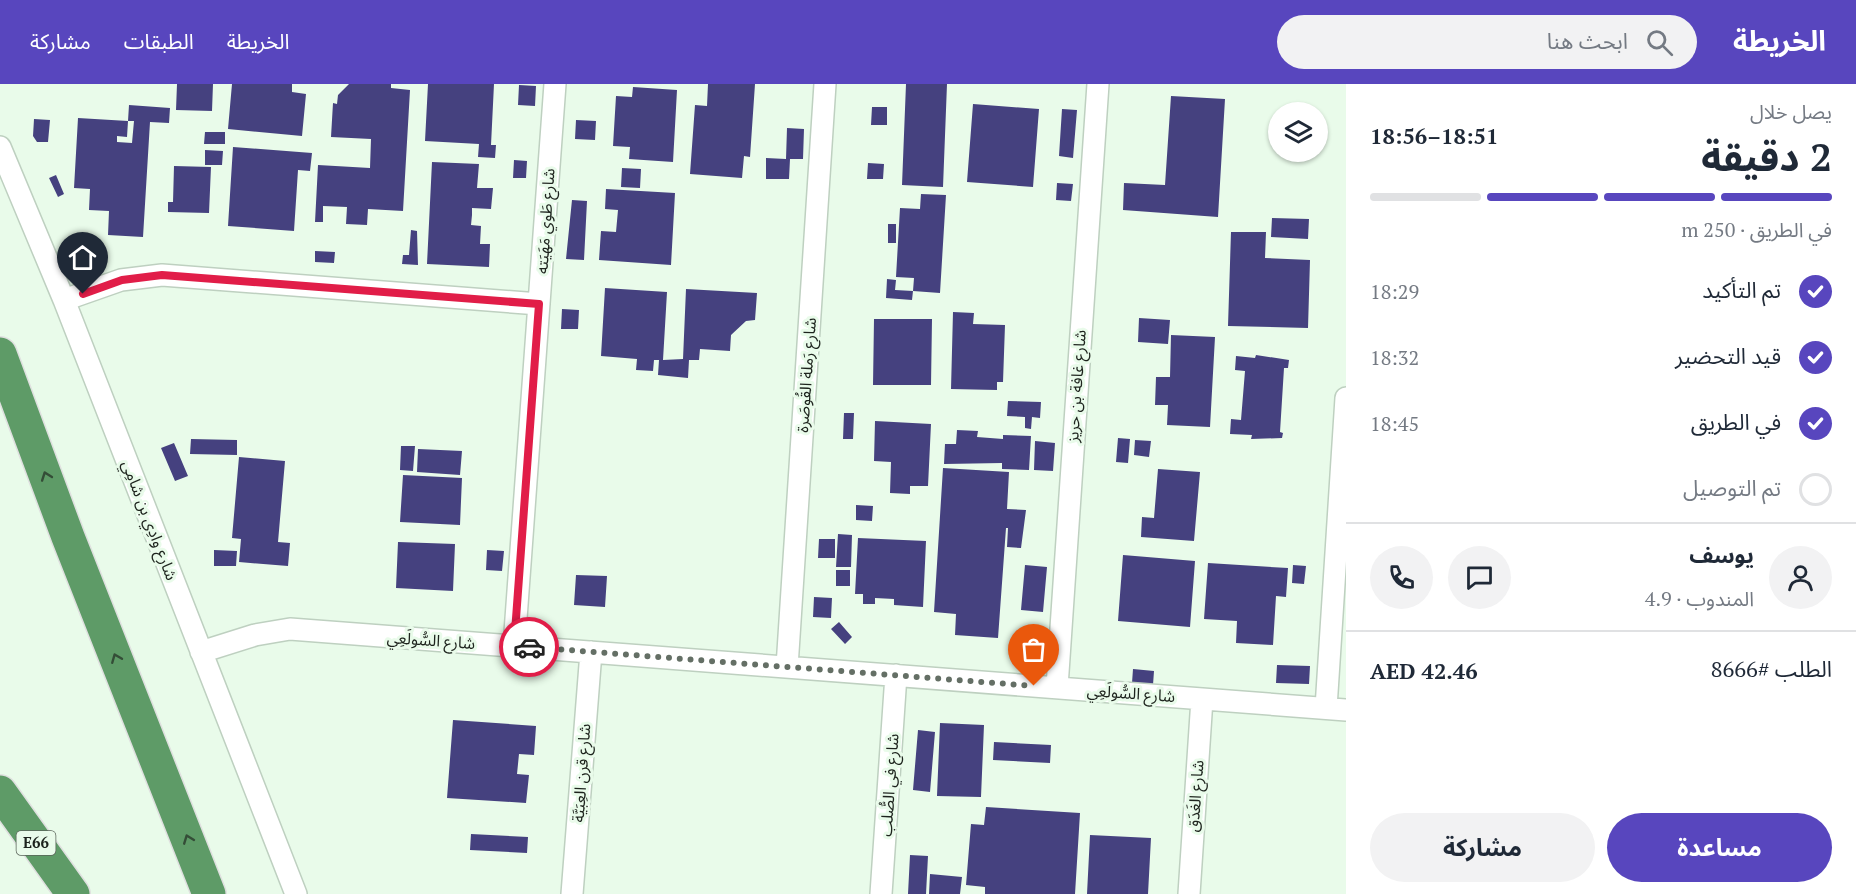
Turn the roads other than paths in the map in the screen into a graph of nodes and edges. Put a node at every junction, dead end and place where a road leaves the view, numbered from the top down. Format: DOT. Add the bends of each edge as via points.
graph roads {
  1 [pos="555,84"];
  2 [pos="825,84"];
  3 [pos="1098,84"];
  4 [pos="0,147"];
  5 [pos="64,300"];
  6 [pos="539,304"];
  7 [pos="0,354"];
  8 [pos="1346,398"];
  9 [pos="514,646"];
  10 [pos="591,651"];
  11 [pos="201,652"];
  12 [pos="787,667"];
  13 [pos="896,675"];
  14 [pos="1057,687"];
  15 [pos="1202,699"];
  16 [pos="1336,709"];
  17 [pos="0,792"];
  18 [pos="73,894"];
  19 [pos="209,894"];
  20 [pos="296,894"];
  21 [pos="572,894"];
  22 [pos="881,894"];
  23 [pos="1189,894"];
  1 -- 6 [label="street, شارع طَوي مَهَيَته"];
  2 -- 12 [label="street, شارع رَملة القُوصَرة"];
  3 -- 14 [label="street, شارع غافة بن حريز"];
  4 -- 5 [label="street, شارع وادِي بن شامِي"];
  5 -- 6 [label="street" via="122,280 162,275"];
  5 -- 11 [label="street, شارع وادِي بن شامِي"];
  6 -- 9 [label="street, شارع طَوي مَهَيَته"];
  19 -- 7 [label="highway, one-way"];
  8 -- 16 [label="street"];
  9 -- 10 [label="street, شارع السُّولَعِي"];
  9 -- 11 [label="street, شارع السُّولَعِي" via="290,629 255,634"];
  10 -- 12 [label="street, شارع السُّولَعِي"];
  10 -- 21 [label="street, شارع قرن العِبَيَّة"];
  11 -- 20 [label="street, شارع وادِي بن شامِي"];
  12 -- 13 [label="street, شارع السُّولَعِي"];
  13 -- 14 [label="street, شارع السُّولَعِي"];
  13 -- 22 [label="street, شارع في الصُّلب"];
  14 -- 15 [label="street, شارع السُّولَعِي"];
  15 -- 16 [label="street, شارع السُّولَعِي"];
  15 -- 23 [label="street, شارع الغَدَق"];
  17 -- 18 [label="highway, E66"];
}
